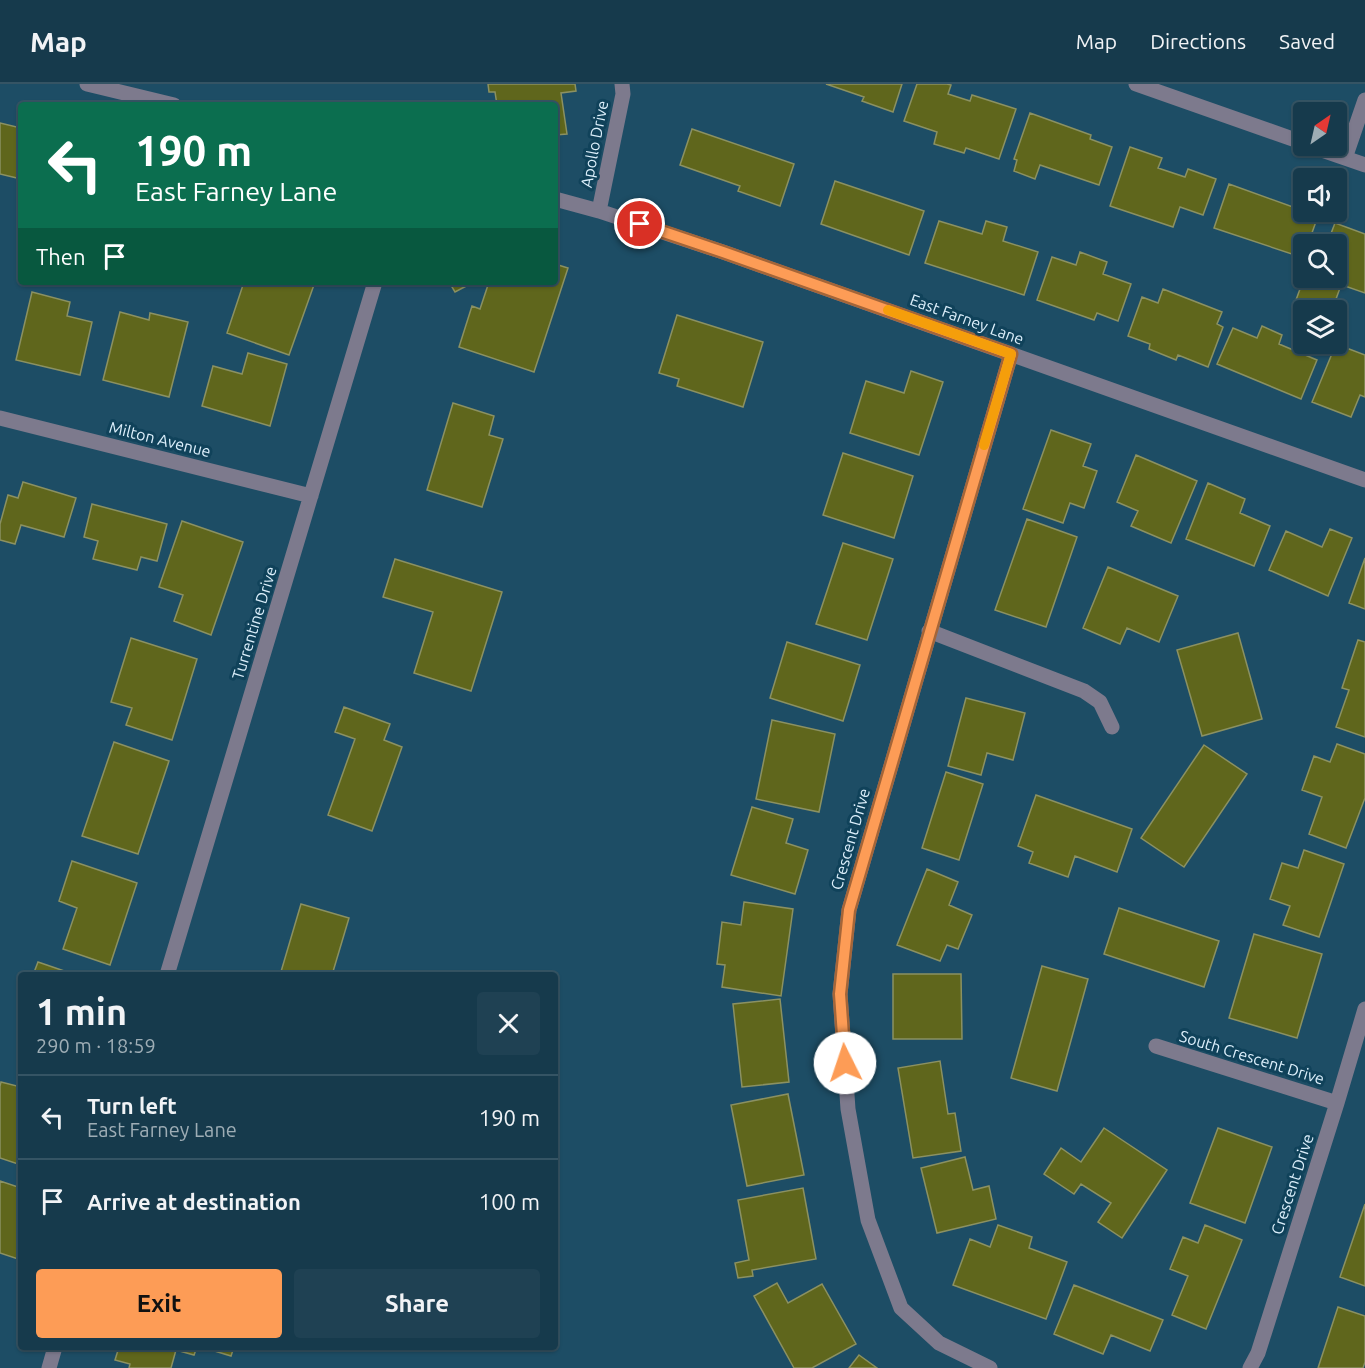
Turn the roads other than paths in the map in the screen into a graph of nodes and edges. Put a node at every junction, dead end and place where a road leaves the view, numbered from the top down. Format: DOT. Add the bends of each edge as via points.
graph roads {
  1 [pos="87,84"];
  2 [pos="622,84"];
  3 [pos="1136,84"];
  4 [pos="1365,100"];
  5 [pos="162,102"];
  6 [pos="1293,139"];
  7 [pos="1339,156"];
  8 [pos="1345,158"];
  9 [pos="1365,165"];
  10 [pos="558,200"];
  11 [pos="599,211"];
  12 [pos="374,285"];
  13 [pos="1011,354"];
  14 [pos="0,418"];
  15 [pos="1365,480"];
  16 [pos="312,496"];
  17 [pos="929,631"];
  18 [pos="1112,727"];
  19 [pos="168,972"];
  20 [pos="1365,1009"];
  21 [pos="1156,1046"];
  22 [pos="1337,1103"];
  23 [pos="54,1350"];
  24 [pos="49,1368"];
  25 [pos="990,1368"];
  26 [pos="1250,1368"];
  1 -- 5 [label="street"];
  2 -- 11 [label="street, Apollo Drive"];
  3 -- 6 [label="street"];
  4 -- 8 [label="street"];
  7 -- 8 [label="street"];
  8 -- 9 [label="street"];
  10 -- 11 [label="street, East Farney Lane"];
  11 -- 13 [label="street, East Farney Lane"];
  12 -- 16 [label="street, Turrentine Drive"];
  13 -- 15 [label="street, East Farney Lane"];
  13 -- 17 [label="street, Crescent Drive"];
  14 -- 16 [label="street, Milton Avenue"];
  16 -- 19 [label="street, Turrentine Drive"];
  17 -- 18 [label="street" via="1084,691 1100,702"];
  17 -- 25 [label="street, Crescent Drive" via="849,910 840,994 848,1109 868,1220 901,1308 939,1343"];
  20 -- 22 [label="street, Crescent Drive"];
  21 -- 22 [label="street, South Crescent Drive"];
  22 -- 26 [label="street, Crescent Drive"];
  23 -- 24 [label="street"];
}
